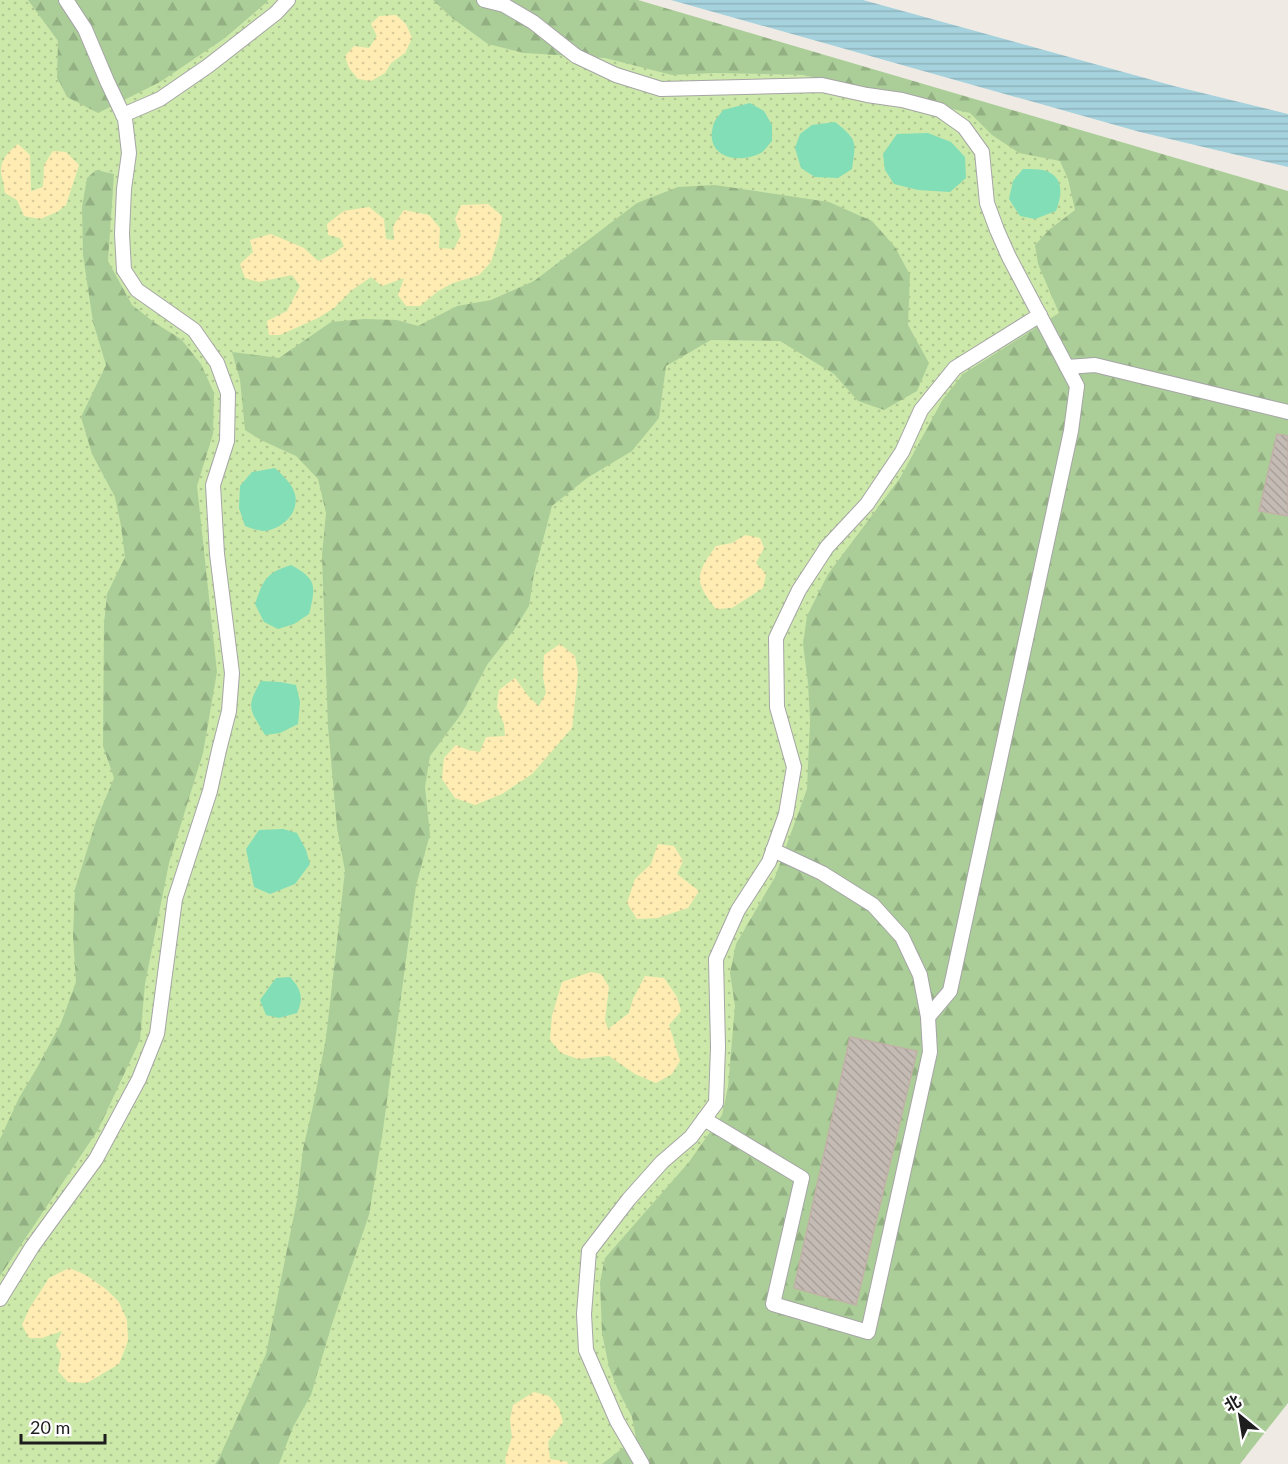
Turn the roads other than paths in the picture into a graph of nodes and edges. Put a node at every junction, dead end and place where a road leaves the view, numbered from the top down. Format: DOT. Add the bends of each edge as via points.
graph roads {
  1 [pos="66,0"];
  2 [pos="288,0"];
  3 [pos="484,0"];
  4 [pos="123,115"];
  5 [pos="1040,315"];
  6 [pos="1067,367"];
  7 [pos="1288,412"];
  8 [pos="773,850"];
  9 [pos="928,1017"];
  10 [pos="704,1119"];
  11 [pos="0,1299"];
  12 [pos="642,1464"];
  1 -- 4 [label="lane" via="85,29"];
  2 -- 4 [label="lane" via="208,66 160,99"];
  3 -- 5 [label="lane" via="504,5 533,21 576,56 616,75 662,89 822,85 940,110 964,126 982,152 987,203 1009,257"];
  4 -- 11 [label="lane" via="129,153 122,234 124,270 137,290 194,330 217,363 228,393 227,441 213,485 232,673 229,711 210,790 175,899 157,1034 140,1079 96,1159 32,1247"];
  5 -- 6 [label="lane"];
  5 -- 8 [label="lane" via="956,368 921,410 902,452 867,504 827,547 799,590 776,638 777,707 794,767 786,814"];
  6 -- 7 [label="lane" via="1095,365"];
  6 -- 9 [label="lane" via="1077,386 1071,430 950,991"];
  8 -- 9 [label="lane" via="822,873 873,905 902,937 920,975"];
  8 -- 10 [label="lane" via="738,910 716,960 716,1103"];
  9 -- 10 [label="lane" via="930,1052 868,1332 773,1304 802,1178"];
  10 -- 12 [label="lane" via="629,1199 589,1251 584,1314 586,1350 617,1421"];
}
